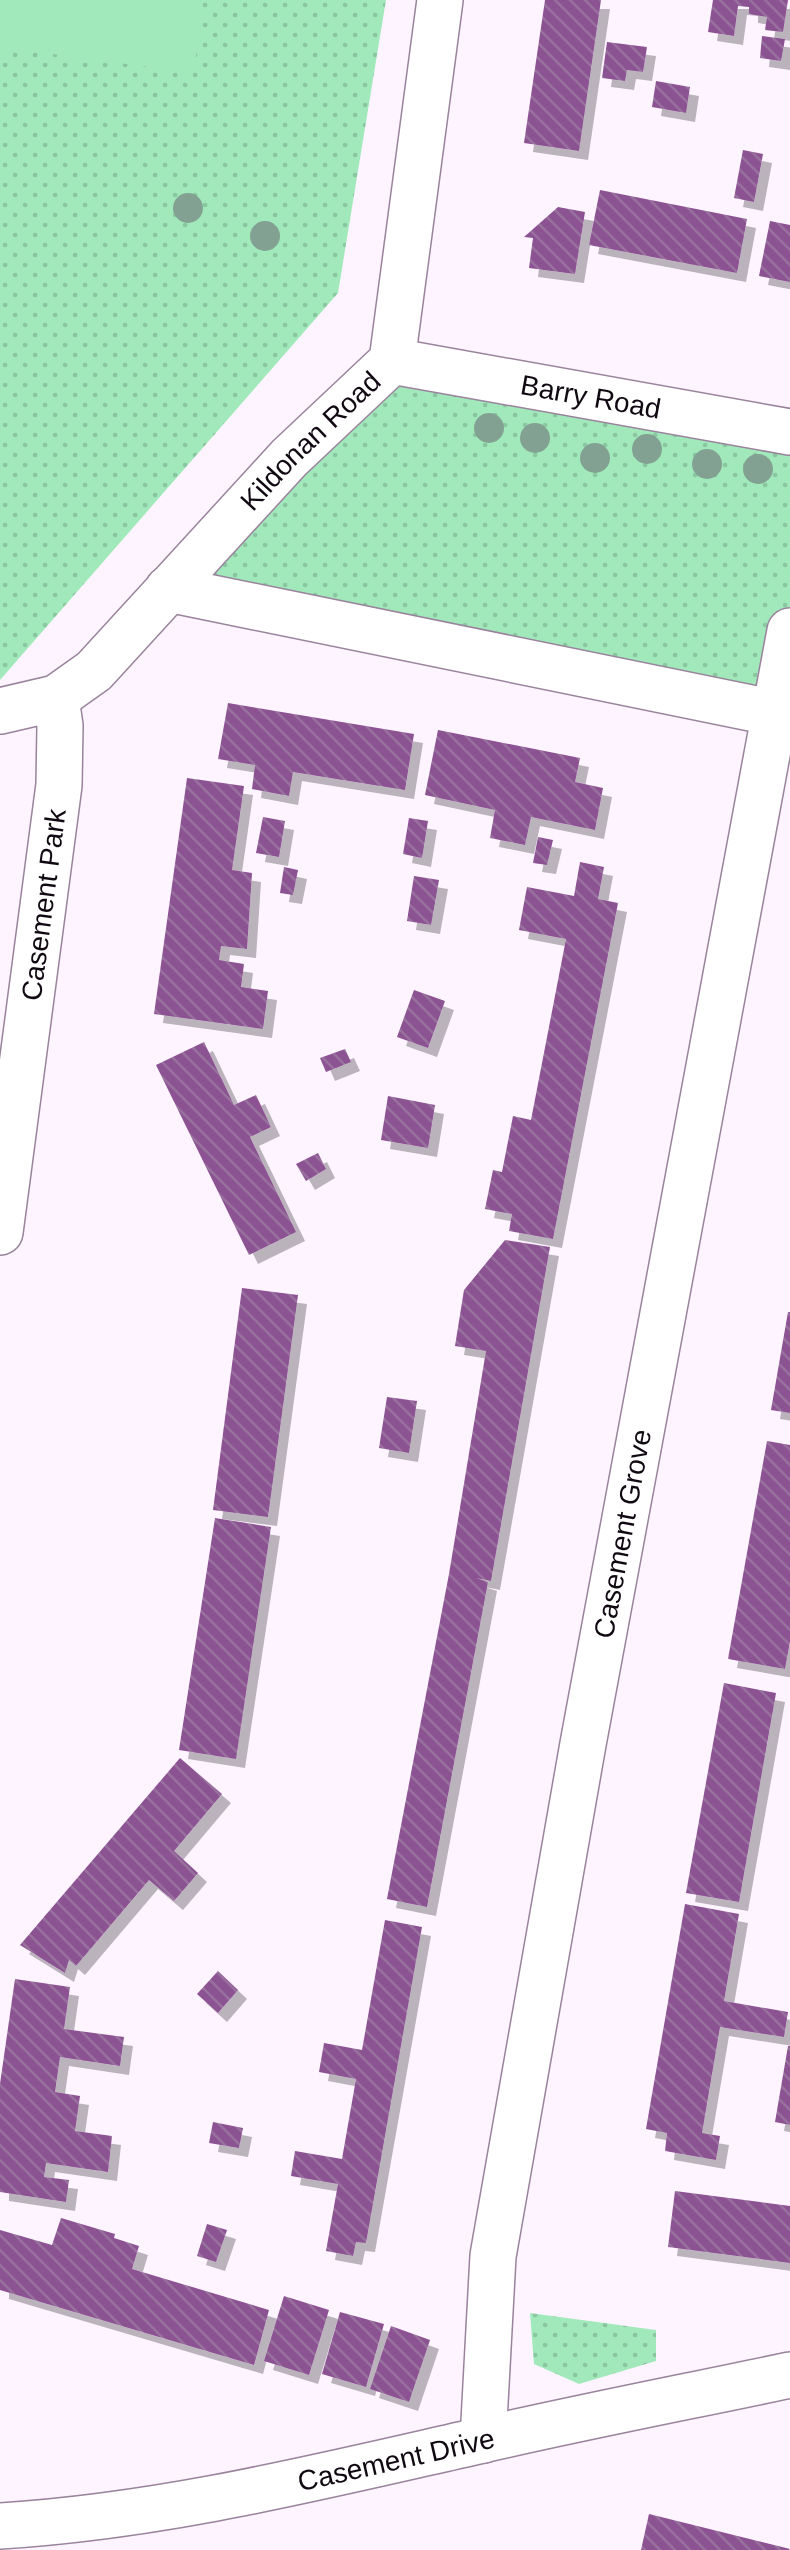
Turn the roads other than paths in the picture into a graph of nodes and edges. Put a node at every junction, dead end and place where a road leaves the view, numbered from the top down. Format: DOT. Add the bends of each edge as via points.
graph roads {
  1 [pos="440,0"];
  2 [pos="392,361"];
  3 [pos="790,432"];
  4 [pos="168,589"];
  5 [pos="790,631"];
  6 [pos="56,698"];
  7 [pos="0,710"];
  8 [pos="774,714"];
  9 [pos="0,1232"];
  10 [pos="790,2375"];
  11 [pos="484,2440"];
  12 [pos="0,2526"];
  1 -- 2 [label="street, Kildonan Road"];
  2 -- 3 [label="street, Barry Road"];
  2 -- 4 [label="street, Kildonan Road"];
  4 -- 6 [label="street, Kildonan Road" via="94,671"];
  4 -- 8 [label="street"];
  5 -- 8 [label="street, Casement Grove"];
  6 -- 7 [label="street, Kildonan Road"];
  6 -- 9 [label="street, Casement Park" via="59,785"];
  8 -- 11 [label="street, Casement Grove" via="493,2256"];
  10 -- 11 [label="street, Casement Drive"];
  11 -- 12 [label="street, Casement Drive" via="238,2496"];
}
